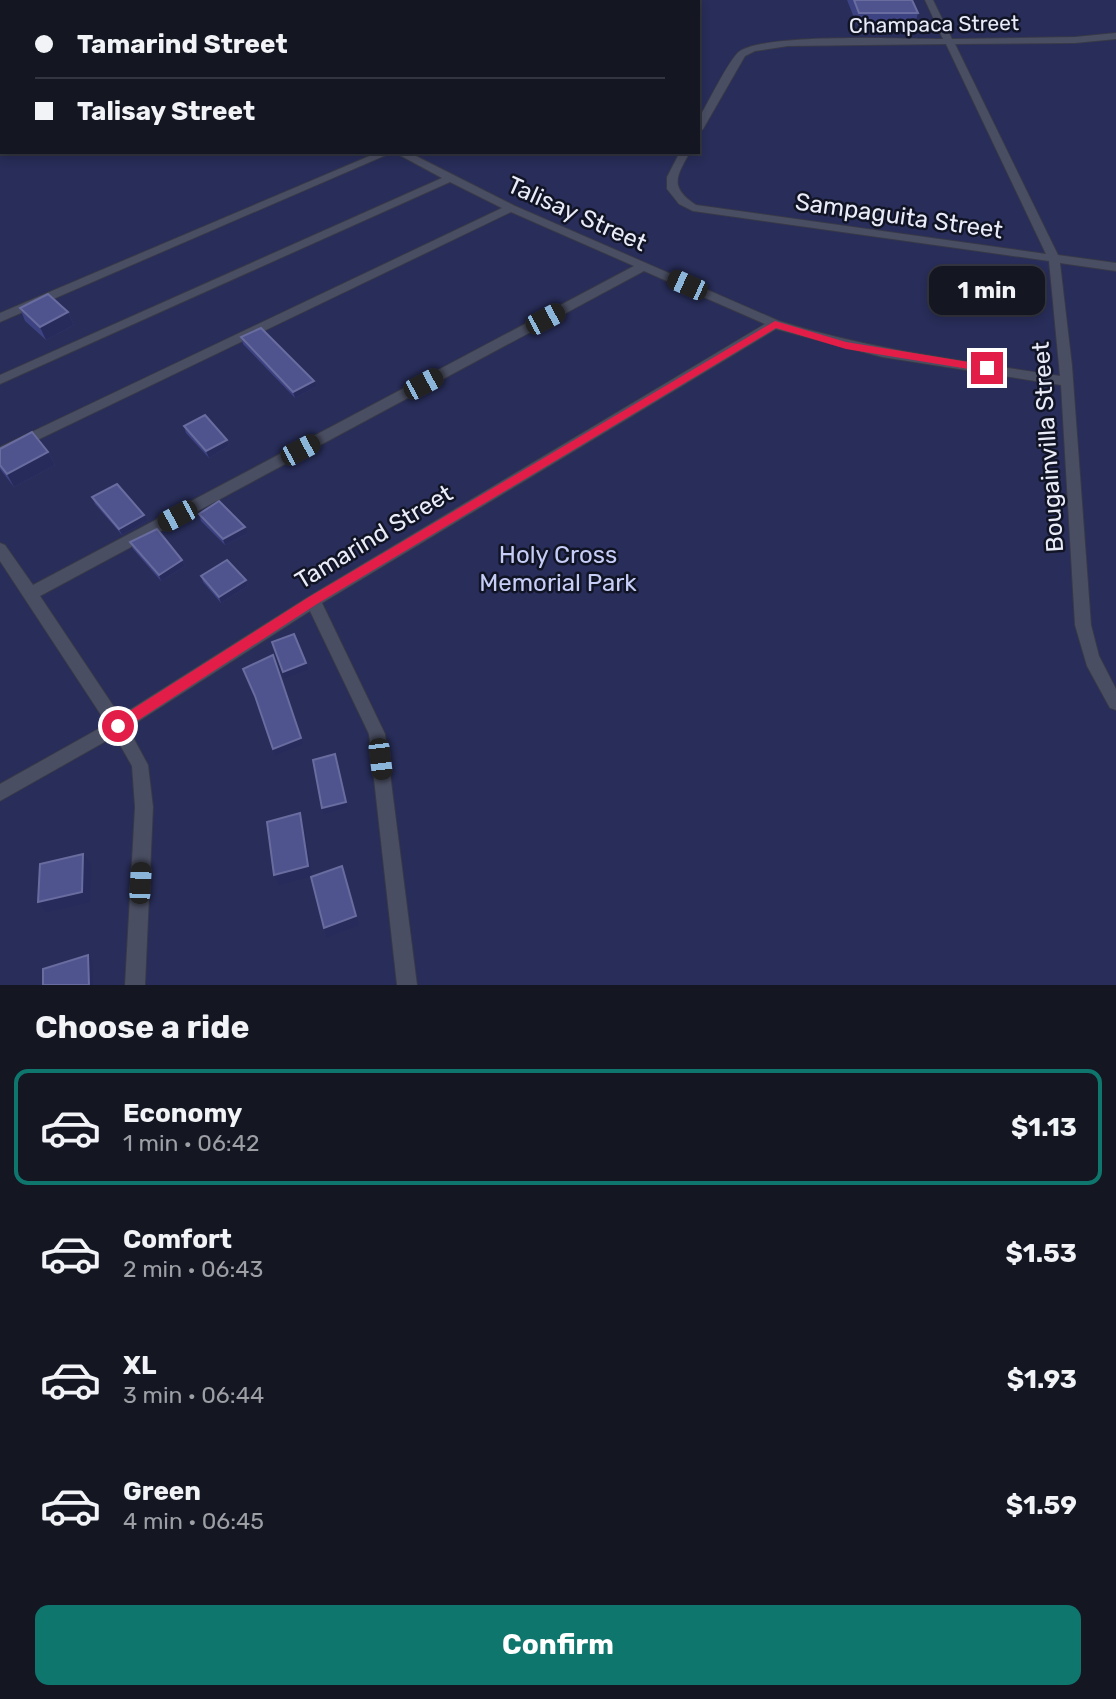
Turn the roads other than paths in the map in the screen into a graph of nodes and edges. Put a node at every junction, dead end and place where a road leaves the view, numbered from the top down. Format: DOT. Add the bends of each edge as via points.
graph roads {
  1 [pos="929,0"];
  2 [pos="1116,36"];
  3 [pos="948,40"];
  4 [pos="700,126"];
  5 [pos="383,154"];
  6 [pos="403,154"];
  7 [pos="684,154"];
  8 [pos="449,179"];
  9 [pos="511,208"];
  10 [pos="1054,258"];
  11 [pos="644,266"];
  12 [pos="1116,267"];
  13 [pos="0,318"];
  14 [pos="775,324"];
  15 [pos="0,380"];
  16 [pos="1066,381"];
  17 [pos="0,453"];
  18 [pos="0,549"];
  19 [pos="30,594"];
  20 [pos="313,601"];
  21 [pos="1116,703"];
  22 [pos="118,726"];
  23 [pos="0,793"];
  24 [pos="135,985"];
  25 [pos="407,985"];
  1 -- 3 [label="lane, Bougainvilla Street"];
  2 -- 3 [label="lane, Champaca Street"];
  3 -- 4 [label="lane, Champaca Street" via="788,43 753,49 741,54"];
  3 -- 10 [label="lane, Bougainvilla Street"];
  5 -- 13 [label="lane"];
  6 -- 8 [label="lane, Talisay Street"];
  7 -- 10 [label="lane, Sampaguita Street" via="671,177 671,190 693,208"];
  8 -- 9 [label="lane, Talisay Street"];
  8 -- 15 [label="lane"];
  9 -- 11 [label="lane, Talisay Street"];
  9 -- 17 [label="lane"];
  10 -- 12 [label="lane, Sampaguita Street"];
  10 -- 16 [label="lane, Bougainvilla Street"];
  11 -- 14 [label="lane, Talisay Street"];
  11 -- 19 [label="lane"];
  14 -- 16 [label="lane, Talisay Street" via="846,345"];
  14 -- 20 [label="lane, Tamarind Street"];
  16 -- 21 [label="lane, Bougainvilla Street" via="1083,625 1099,678"];
  18 -- 19 [label="lane"];
  19 -- 22 [label="lane"];
  20 -- 22 [label="lane, Tamarind Street"];
  20 -- 25 [label="lane" via="377,734"];
  22 -- 23 [label="lane, Tamarind Street"];
  22 -- 24 [label="lane" via="140,765 144,807"];
}
